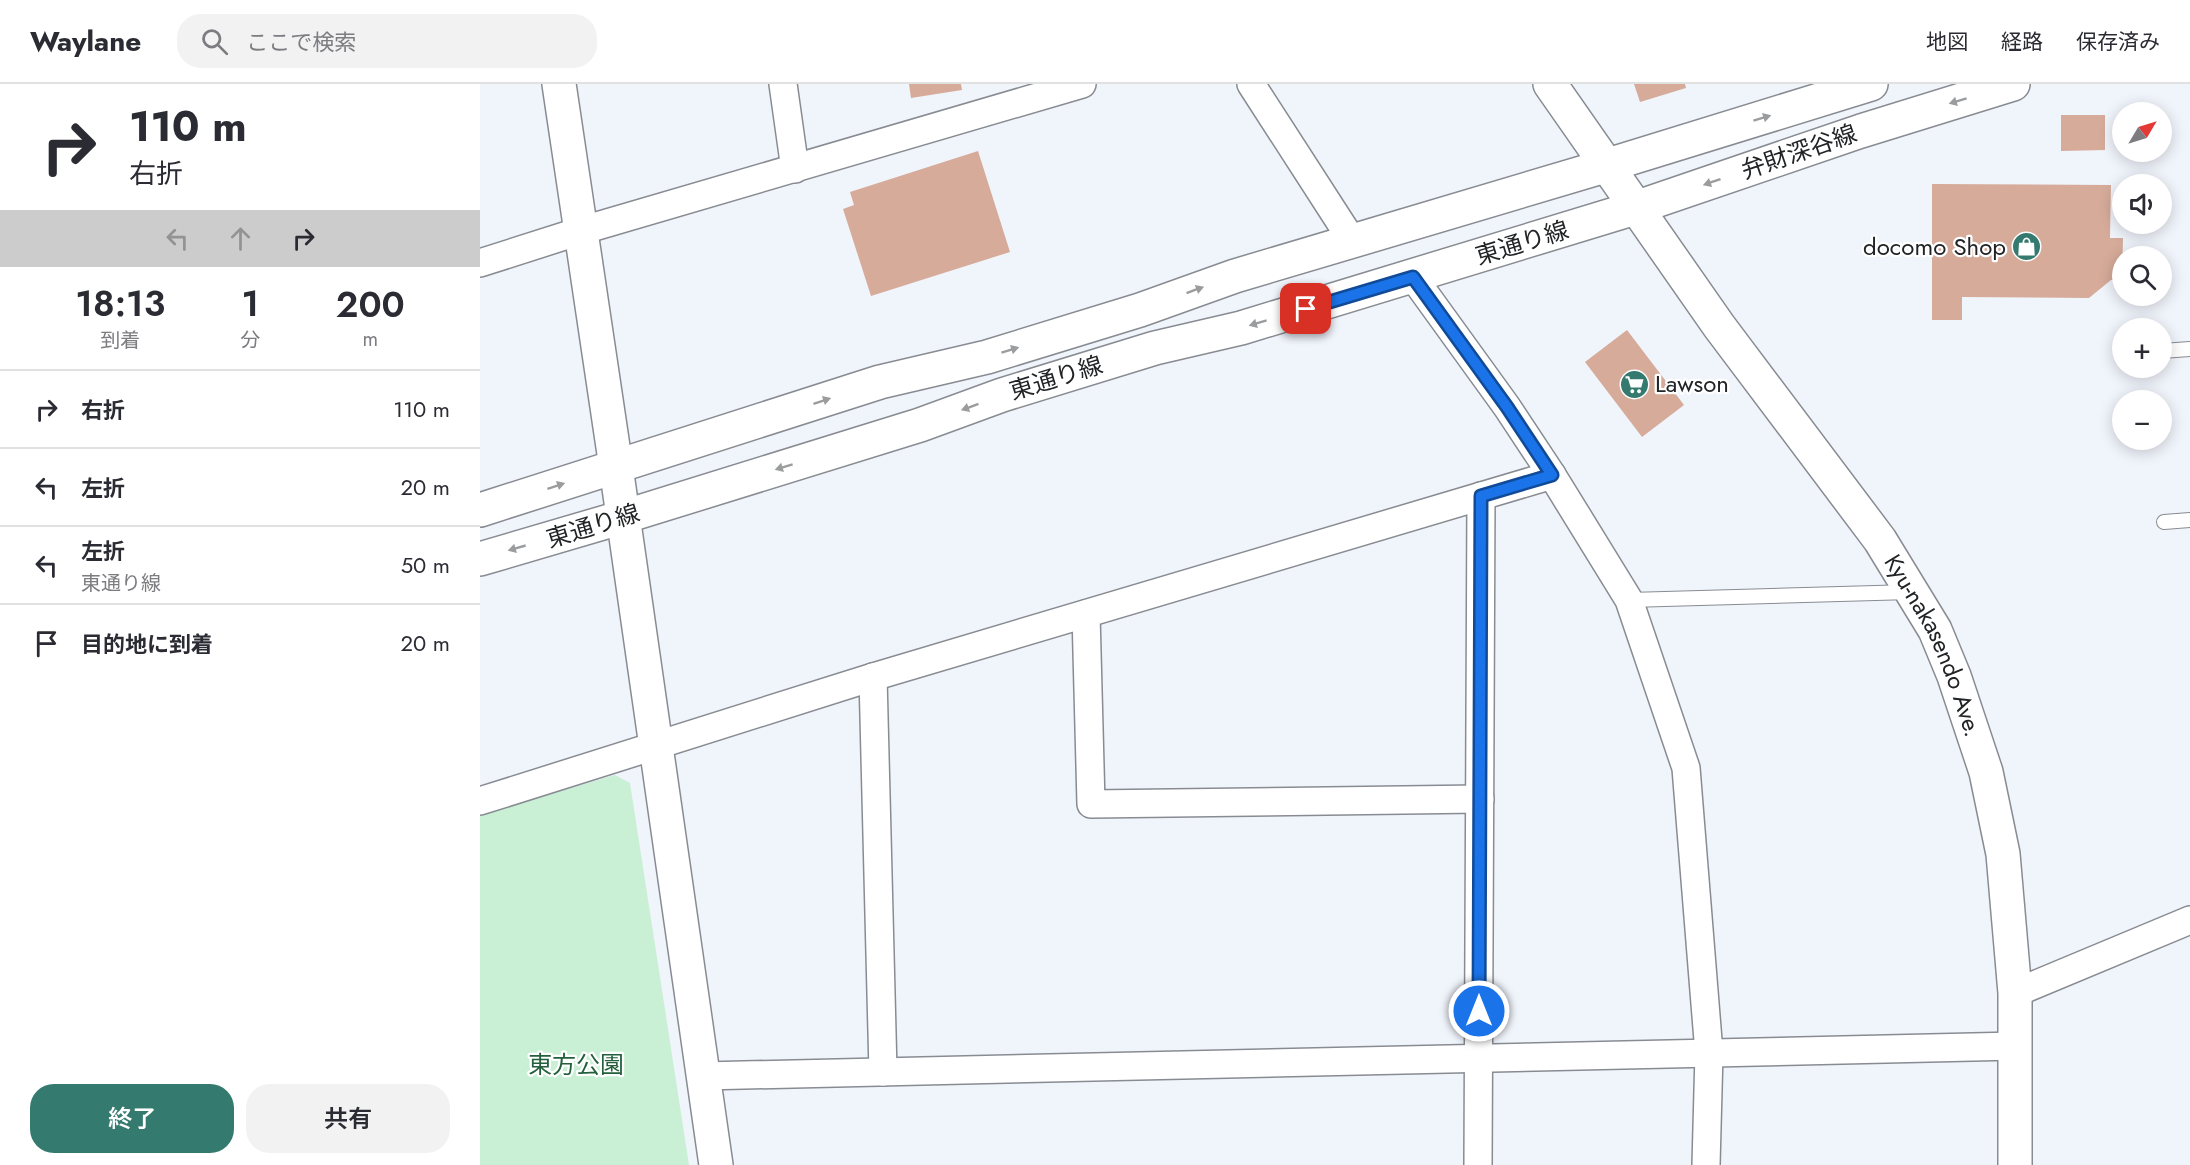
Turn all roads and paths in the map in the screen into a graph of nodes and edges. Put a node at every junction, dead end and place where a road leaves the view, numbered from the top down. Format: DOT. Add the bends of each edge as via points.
graph roads {
  1 [pos="559,84"];
  2 [pos="783,84"];
  3 [pos="1082,84"];
  4 [pos="1251,84"];
  5 [pos="1550,84"];
  6 [pos="1871,84"];
  7 [pos="2013,84"];
  8 [pos="1008,95"];
  9 [pos="1605,166"];
  10 [pos="795,169"];
  11 [pos="1635,208"];
  12 [pos="580,231"];
  13 [pos="1353,242"];
  14 [pos="480,264"];
  15 [pos="1413,277"];
  16 [pos="2190,349"];
  17 [pos="2172,350"];
  18 [pos="616,467"];
  19 [pos="1552,475"];
  20 [pos="1481,496"];
  21 [pos="480,510"];
  22 [pos="623,517"];
  23 [pos="2190,520"];
  24 [pos="2164,522"];
  25 [pos="480,559"];
  26 [pos="1913,592"];
  27 [pos="1629,600"];
  28 [pos="1086,614"];
  29 [pos="873,677"];
  30 [pos="656,747"];
  31 [pos="1480,799"];
  32 [pos="480,801"];
  33 [pos="2190,920"];
  34 [pos="2015,993"];
  35 [pos="2016,1046"];
  36 [pos="1709,1053"];
  37 [pos="1478,1058"];
  38 [pos="883,1072"];
  39 [pos="703,1076"];
  40 [pos="716,1165"];
  41 [pos="1478,1165"];
  42 [pos="1706,1165"];
  43 [pos="2015,1165"];
  1 -- 12 [label="street"];
  2 -- 10 [label="street"];
  3 -- 8 [label="street"];
  4 -- 13 [label="street"];
  5 -- 9 [label="street"];
  9 -- 6 [label="street, 弁財深谷線, one-way"];
  7 -- 11 [label="street, 弁財深谷線, one-way"];
  8 -- 10 [label="street"];
  9 -- 11 [label="street"];
  9 -- 13 [label="street, 東通り線"];
  10 -- 12 [label="street"];
  11 -- 15 [label="street, 東通り線"];
  11 -- 26 [label="street, Kyu-nakasendo Ave." via="1880,540"];
  12 -- 14 [label="street"];
  12 -- 18 [label="street"];
  18 -- 13 [label="street, 東通り線, one-way" via="880,382 998,354 1235,276"];
  15 -- 19 [label="street"];
  15 -- 22 [label="street, 東通り線, one-way" via="1241,328 1144,351"];
  16 -- 17 [label="lane"];
  21 -- 18 [label="street, 東通り線, one-way"];
  18 -- 22 [label="street"];
  19 -- 20 [label="street"];
  19 -- 27 [label="street"];
  20 -- 28 [label="street"];
  20 -- 31 [label="street"];
  22 -- 25 [label="street, 東通り線, one-way"];
  22 -- 30 [label="street"];
  23 -- 24 [label="lane"];
  26 -- 27 [label="lane"];
  26 -- 34 [label="street, Kyu-nakasendo Ave." via="1935,630 1954,676 1986,772 2003,854"];
  27 -- 36 [label="street" via="1686,768"];
  28 -- 29 [label="street"];
  28 -- 31 [label="street" via="1091,804"];
  29 -- 30 [label="street"];
  29 -- 38 [label="street"];
  30 -- 32 [label="street"];
  30 -- 39 [label="street"];
  31 -- 37 [label="street"];
  33 -- 34 [label="street"];
  34 -- 35 [label="street, Kyu-nakasendo Ave."];
  35 -- 36 [label="street"];
  35 -- 43 [label="street, Kyu-nakasendo Ave."];
  36 -- 37 [label="street"];
  36 -- 42 [label="street"];
  37 -- 38 [label="street"];
  37 -- 41 [label="street"];
  38 -- 39 [label="street"];
  39 -- 40 [label="street"];
}
